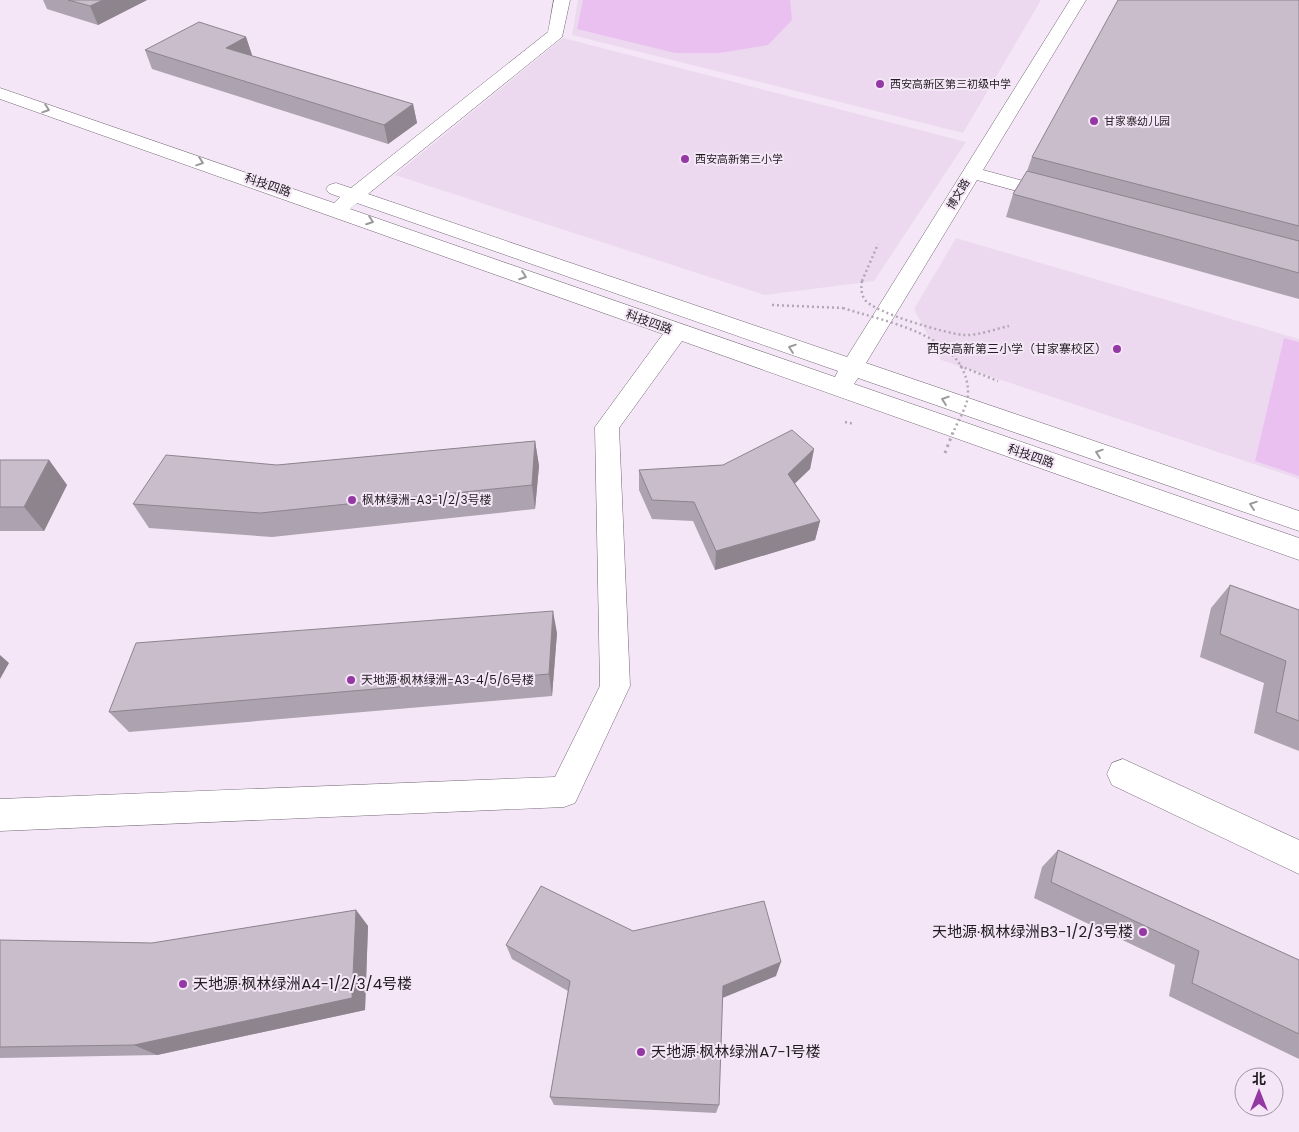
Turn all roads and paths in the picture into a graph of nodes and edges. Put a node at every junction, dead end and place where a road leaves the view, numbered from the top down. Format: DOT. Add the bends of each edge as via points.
graph roads {
  1 [pos="562,0"];
  2 [pos="1078,0"];
  3 [pos="0,78"];
  4 [pos="0,93"];
  5 [pos="971,173"];
  6 [pos="355,195"];
  7 [pos="1067,199"];
  8 [pos="338,210"];
  9 [pos="878,244"];
  10 [pos="772,305"];
  11 [pos="1009,326"];
  12 [pos="677,332"];
  13 [pos="960,366"];
  14 [pos="852,369"];
  15 [pos="998,381"];
  16 [pos="839,389"];
  17 [pos="946,453"];
  18 [pos="1299,521"];
  19 [pos="1299,548"];
  20 [pos="1123,774"];
  21 [pos="0,815"];
  22 [pos="1299,857"];
  1 -- 6 [label="street" via="556,34"];
  2 -- 5 [label="street, 博文路"];
  3 -- 6 [label="street, 科技四路"];
  4 -- 8 [label="street, 科技四路, one-way"];
  5 -- 7 [label="street"];
  5 -- 14 [label="street, 博文路"];
  6 -- 8 [label="street"];
  14 -- 6 [label="street, 科技四路, one-way"];
  8 -- 12 [label="street, 科技四路, one-way"];
  9 -- 11 [label="path, bridge" via="860,288 867,302 875,308 965,335"];
  10 -- 13 [label="path, bridge" via="843,308 915,330 940,342"];
  12 -- 16 [label="street, 科技四路"];
  12 -- 21 [label="street" via="606,427 615,686 564,792"];
  13 -- 15 [label="path"];
  13 -- 17 [label="path, bridge" via="968,395"];
  14 -- 16 [label="street, 博文路"];
  18 -- 14 [label="street, 科技四路, one-way"];
  16 -- 19 [label="street, 科技四路"];
  20 -- 22 [label="street"];
}
